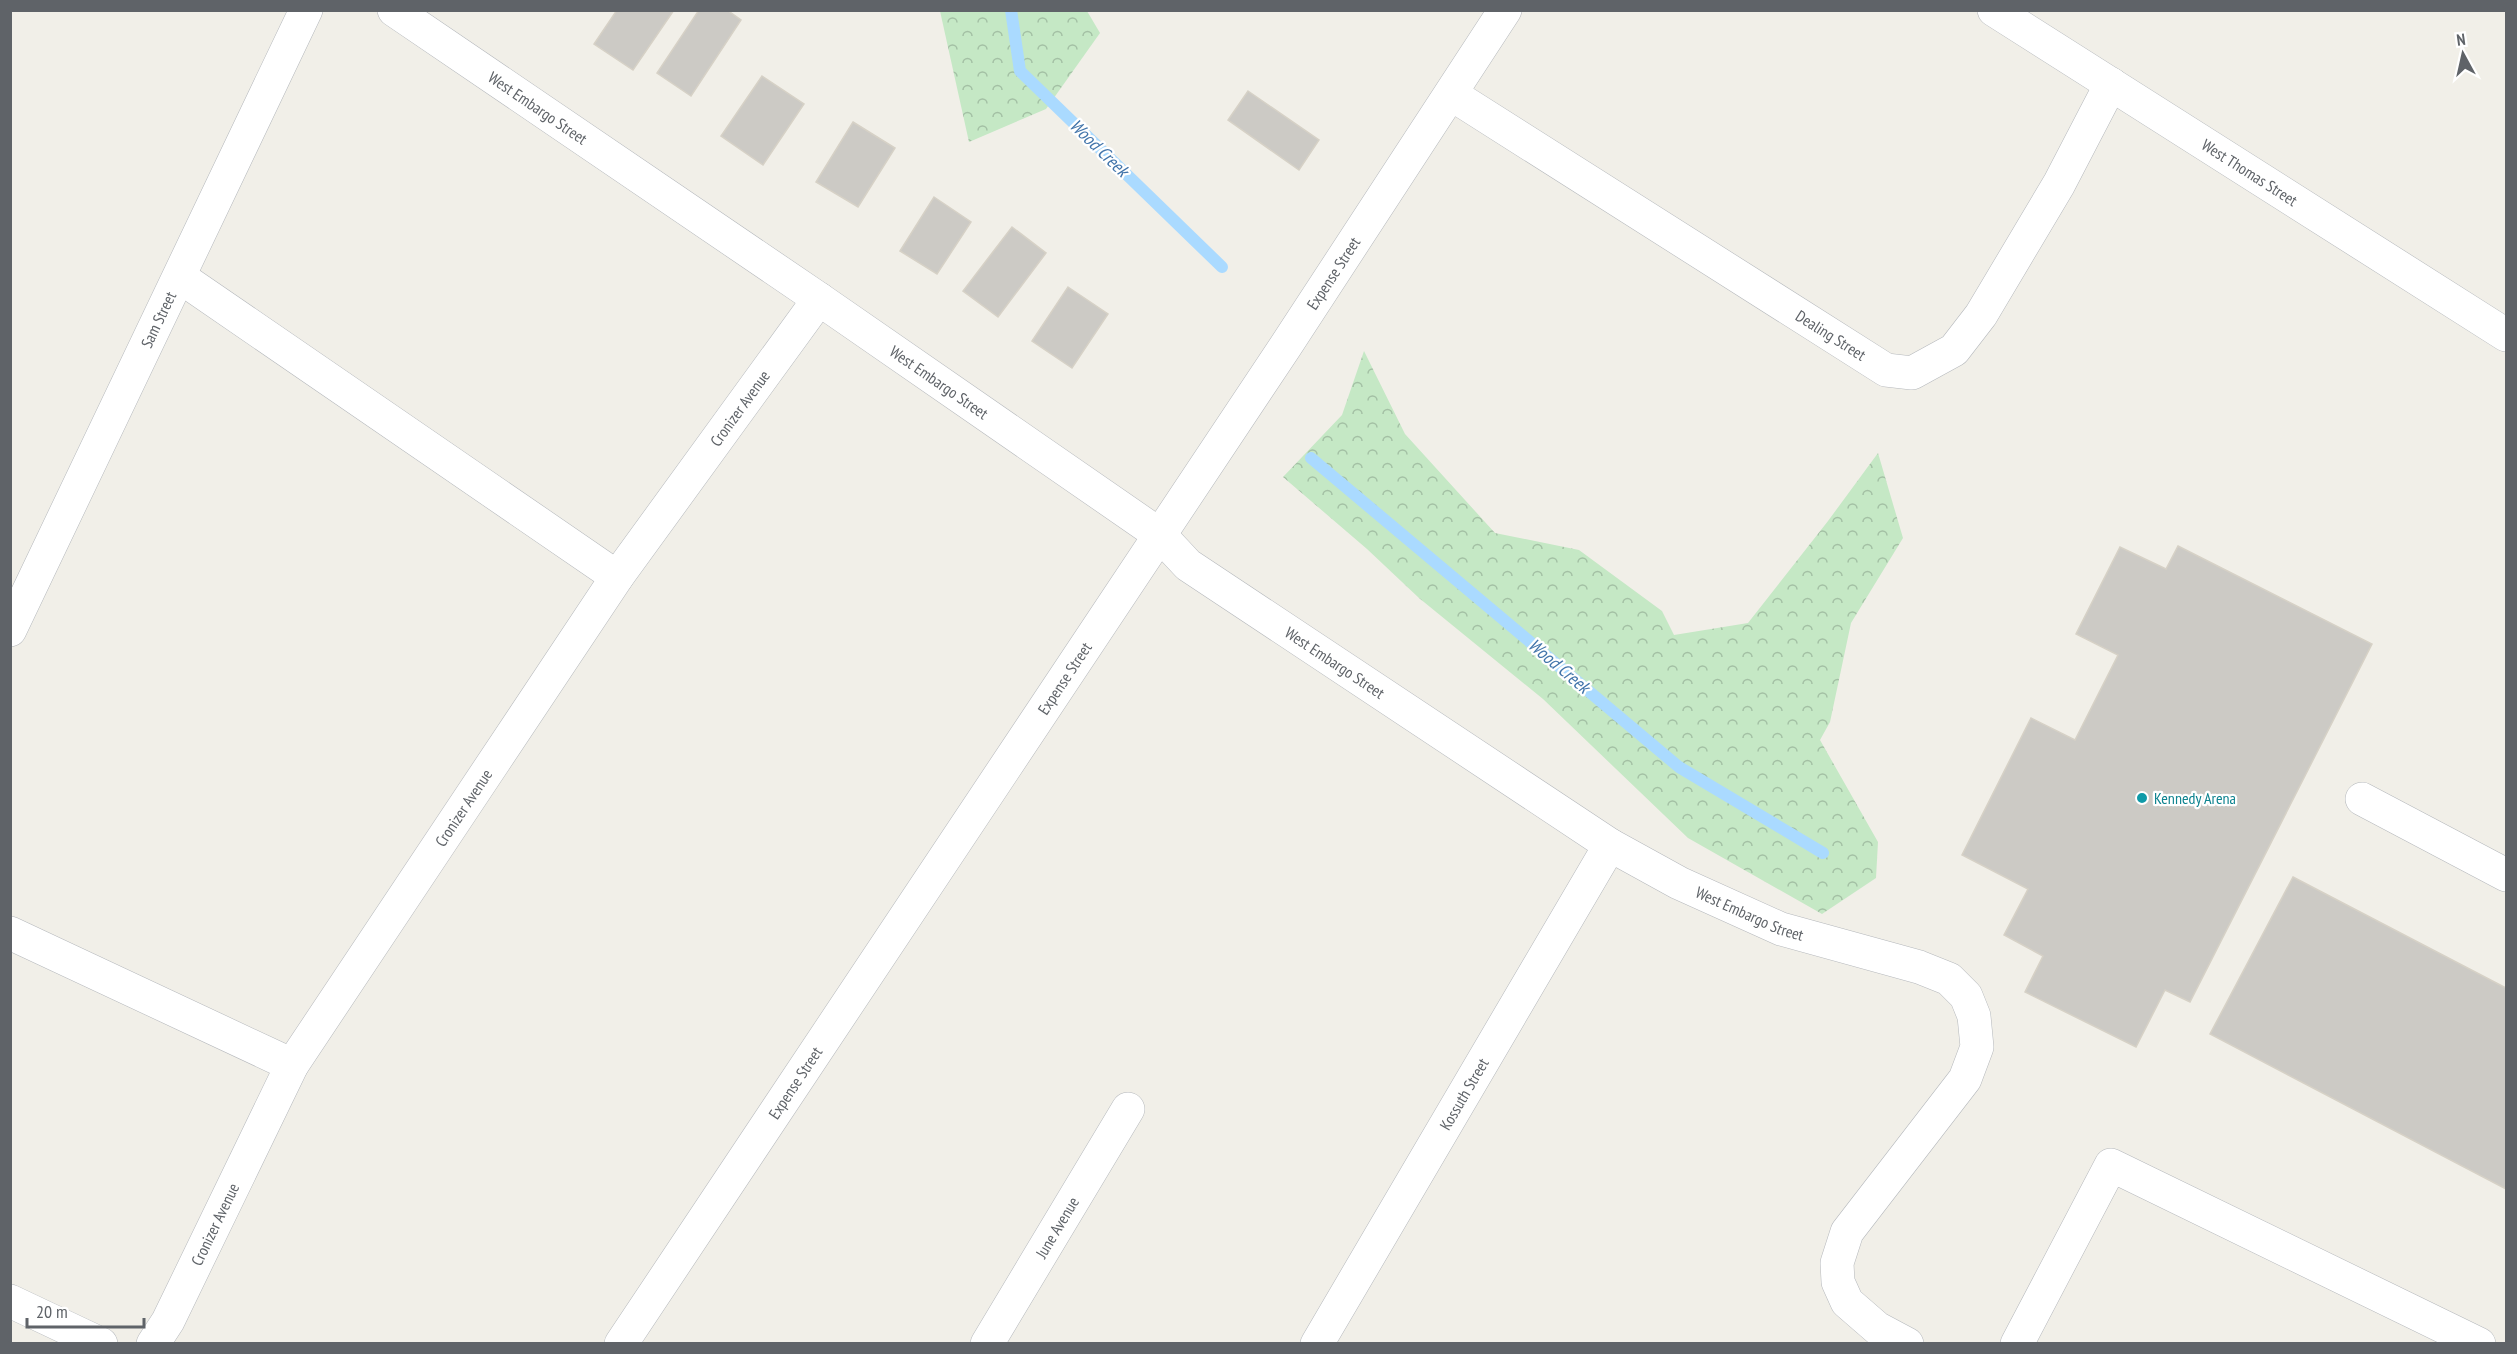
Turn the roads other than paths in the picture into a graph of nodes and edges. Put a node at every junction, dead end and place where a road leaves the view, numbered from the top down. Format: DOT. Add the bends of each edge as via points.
graph roads {
  1 [pos="306,10"];
  2 [pos="394,10"];
  3 [pos="1505,10"];
  4 [pos="1994,10"];
  5 [pos="2111,84"];
  6 [pos="1451,94"];
  7 [pos="180,277"];
  8 [pos="819,299"];
  9 [pos="2506,335"];
  10 [pos="1160,535"];
  11 [pos="617,577"];
  12 [pos="10,630"];
  13 [pos="2362,799"];
  14 [pos="1610,845"];
  15 [pos="2506,874"];
  16 [pos="10,933"];
  17 [pos="292,1065"];
  18 [pos="1128,1109"];
  19 [pos="10,1301"];
  20 [pos="101,1344"];
  21 [pos="153,1344"];
  22 [pos="621,1344"];
  23 [pos="987,1344"];
  24 [pos="1317,1344"];
  25 [pos="1907,1344"];
  26 [pos="2017,1344"];
  27 [pos="2479,1344"];
  1 -- 7 [label="street, Sam Street"];
  2 -- 8 [label="street, West Embargo Street"];
  3 -- 6 [label="street, Expense Street"];
  4 -- 5 [label="street, West Thomas Street"];
  5 -- 6 [label="street, Dealing Street" via="2059,184 1981,315 1954,350 1912,373 1886,370"];
  5 -- 9 [label="street, West Thomas Street"];
  6 -- 10 [label="street, Expense Street"];
  7 -- 11 [label="street"];
  7 -- 12 [label="street, Sam Street"];
  8 -- 10 [label="street, West Embargo Street"];
  8 -- 11 [label="street, Cronizer Avenue"];
  10 -- 14 [label="street, West Embargo Street" via="1188,566"];
  10 -- 22 [label="street, Expense Street"];
  11 -- 17 [label="street, Cronizer Avenue"];
  13 -- 15 [label="street"];
  14 -- 24 [label="street, Kossuth Street"];
  14 -- 25 [label="street, West Embargo Street" via="1678,883 1781,929 1918,967 1948,980 1966,996 1974,1016 1977,1047 1965,1079 1847,1232 1837,1263 1838,1282 1846,1302 1877,1328"];
  16 -- 17 [label="street"];
  17 -- 21 [label="street, Cronizer Avenue" via="168,1321"];
  18 -- 23 [label="street, June Avenue"];
  19 -- 20 [label="street"];
  26 -- 27 [label="street" via="2111,1165"];
}
